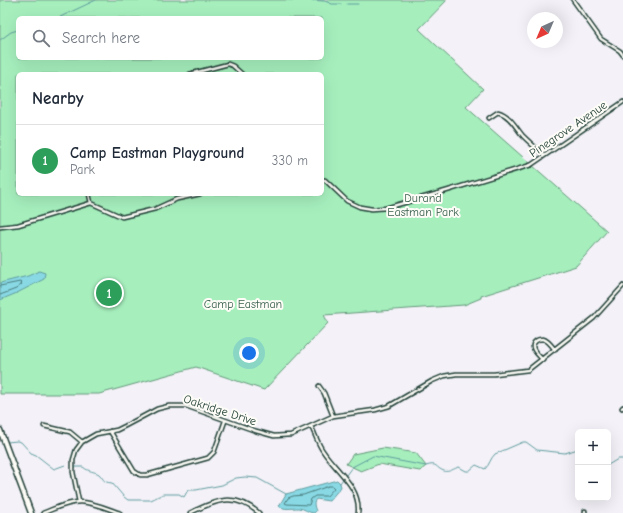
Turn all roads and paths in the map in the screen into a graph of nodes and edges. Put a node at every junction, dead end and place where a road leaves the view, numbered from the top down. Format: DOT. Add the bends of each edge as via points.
graph roads {
  1 [pos="573,0"];
  2 [pos="623,55"];
  3 [pos="198,72"];
  4 [pos="240,72"];
  5 [pos="623,102"];
  6 [pos="489,118"];
  7 [pos="544,155"];
  8 [pos="324,180"];
  9 [pos="89,196"];
  10 [pos="190,196"];
  11 [pos="91,203"];
  12 [pos="0,227"];
  13 [pos="623,286"];
  14 [pos="555,350"];
  15 [pos="543,360"];
  16 [pos="318,386"];
  17 [pos="333,416"];
  18 [pos="225,421"];
  19 [pos="44,426"];
  20 [pos="311,426"];
  21 [pos="0,430"];
  22 [pos="110,431"];
  23 [pos="82,442"];
  24 [pos="79,502"];
  25 [pos="103,508"];
  26 [pos="32,513"];
  27 [pos="43,513"];
  28 [pos="101,513"];
  29 [pos="120,513"];
  30 [pos="190,513"];
  31 [pos="259,513"];
  32 [pos="358,513"];
  1 -- 2 [label="street" via="601,40"];
  3 -- 4 [label="street" via="228,64"];
  5 -- 7 [label="street, Pinegrove Avenue"];
  6 -- 7 [label="street" via="498,112 502,113"];
  7 -- 8 [label="street, Pinegrove Avenue" via="531,165 386,208 360,207 347,200"];
  9 -- 11 [label="street"];
  10 -- 11 [label="street" via="176,199 155,209 122,217"];
  11 -- 12 [label="street" via="18,225"];
  13 -- 14 [label="street, Oakridge Drive" via="594,318"];
  14 -- 15 [label="street, Oakridge Drive"];
  14 -- 15 [label="street" via="544,340 537,340 533,348"];
  15 -- 17 [label="street, Oakridge Drive" via="524,371 444,376 389,406"];
  16 -- 17 [label="street" via="324,393"];
  17 -- 20 [label="street, Oakridge Drive"];
  18 -- 20 [label="street, Oakridge Drive" via="274,436 291,435"];
  18 -- 22 [label="street, Oakridge Drive" via="186,406 169,406"];
  18 -- 22 [label="street" via="214,452 208,458 147,475 134,472"];
  19 -- 23 [label="street" via="70,432"];
  20 -- 32 [label="street" via="325,453 356,494"];
  21 -- 26 [label="main road"];
  22 -- 23 [label="street, Oakridge Drive" via="96,434"];
  23 -- 24 [label="street" via="72,460"];
  24 -- 25 [label="street"];
  24 -- 27 [label="street"];
  25 -- 28 [label="street"];
  25 -- 29 [label="street"];
  30 -- 31 [label="street" via="216,501 228,500 245,503"];
}
